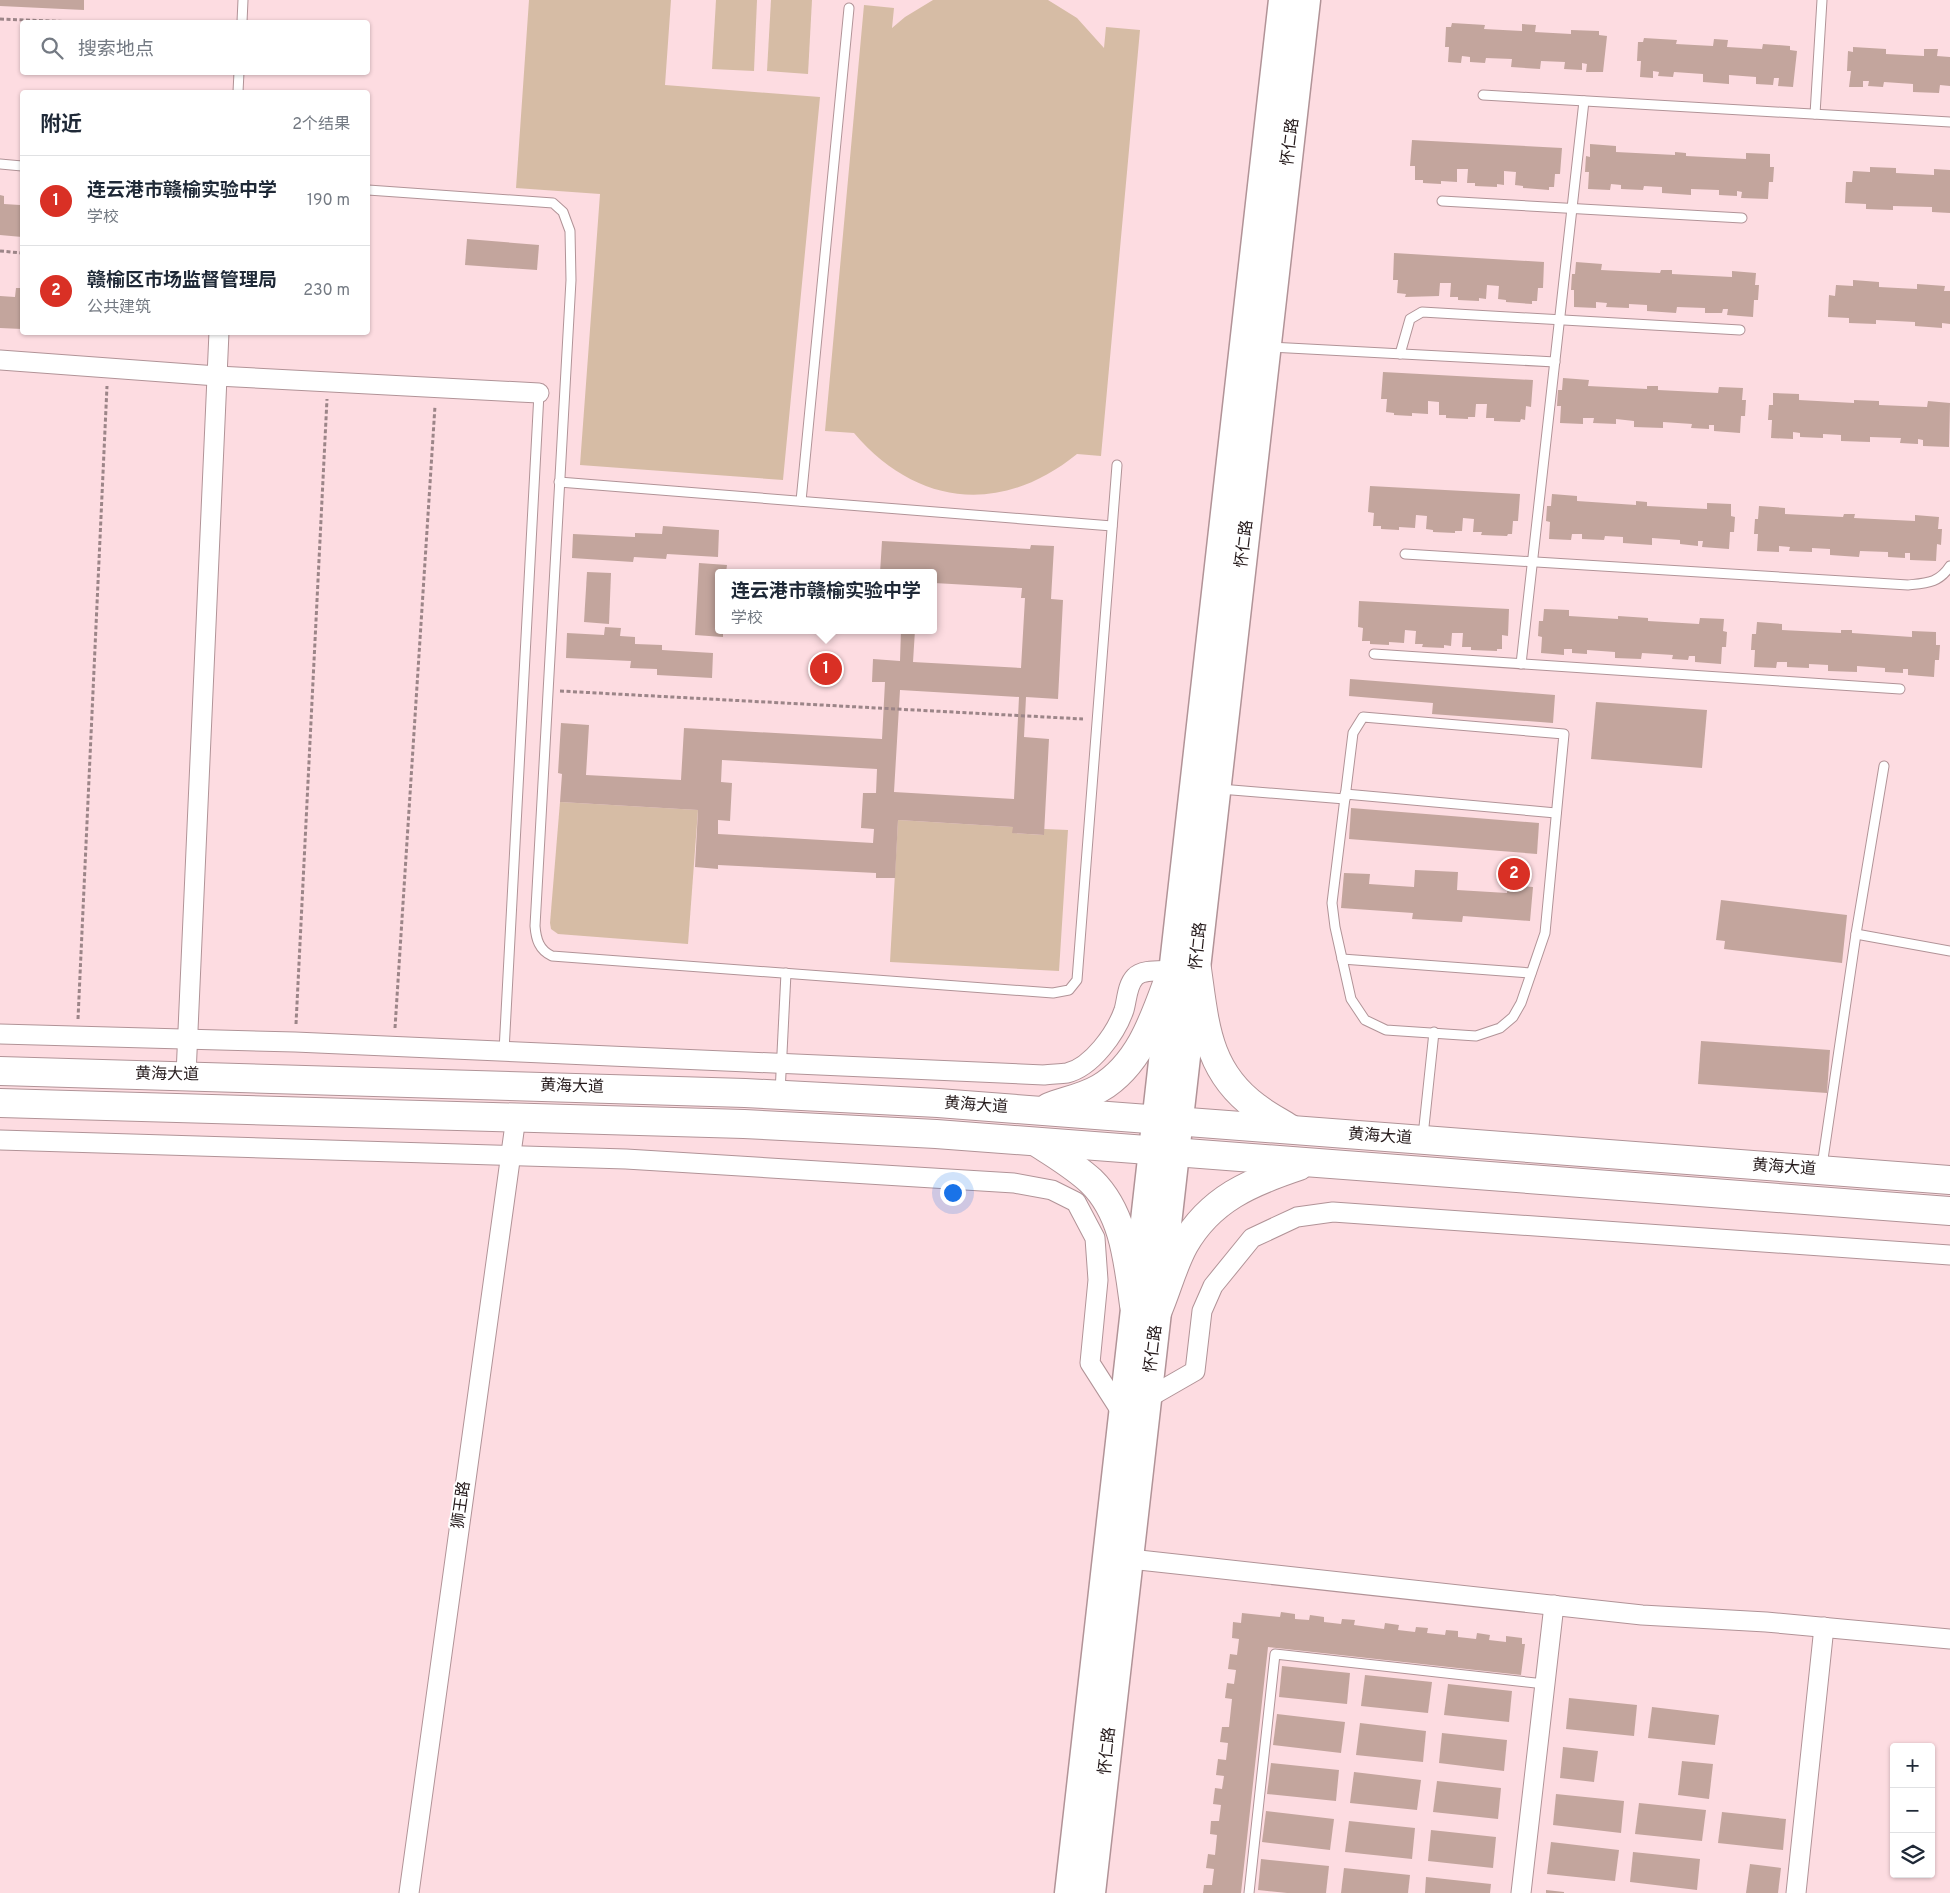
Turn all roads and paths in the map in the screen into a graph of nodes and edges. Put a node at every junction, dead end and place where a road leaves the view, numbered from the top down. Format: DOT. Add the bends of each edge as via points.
graph roads {
  1 [pos="243,0"];
  2 [pos="1282,0"];
  3 [pos="1307,0"];
  4 [pos="1822,0"];
  5 [pos="849,8"];
  6 [pos="0,19"];
  7 [pos="25,20"];
  8 [pos="242,20"];
  9 [pos="239,75"];
  10 [pos="238,90"];
  11 [pos="1483,95"];
  12 [pos="1584,101"];
  13 [pos="1815,114"];
  14 [pos="1950,122"];
  15 [pos="0,164"];
  16 [pos="20,166"];
  17 [pos="370,190"];
  18 [pos="1442,201"];
  19 [pos="1572,208"];
  20 [pos="1742,218"];
  21 [pos="0,251"];
  22 [pos="20,253"];
  23 [pos="1559,320"];
  24 [pos="1740,330"];
  25 [pos="219,335"];
  26 [pos="1268,346"];
  27 [pos="1400,354"];
  28 [pos="0,360"];
  29 [pos="1555,362"];
  30 [pos="108,368"];
  31 [pos="217,376"];
  32 [pos="328,382"];
  33 [pos="436,388"];
  34 [pos="539,393"];
  35 [pos="1117,465"];
  36 [pos="559,482"];
  37 [pos="801,501"];
  38 [pos="1112,526"];
  39 [pos="1405,554"];
  40 [pos="1533,562"];
  41 [pos="1950,566"];
  42 [pos="1374,654"];
  43 [pos="1521,664"];
  44 [pos="1900,689"];
  45 [pos="547,690"];
  46 [pos="1097,720"];
  47 [pos="1884,766"];
  48 [pos="1217,789"];
  49 [pos="1345,797"];
  50 [pos="1556,813"];
  51 [pos="1856,934"];
  52 [pos="1950,951"];
  53 [pos="1342,959"];
  54 [pos="1184,969"];
  55 [pos="786,973"];
  56 [pos="1531,973"];
  57 [pos="1434,1032"];
  58 [pos="0,1034"];
  59 [pos="77,1036"];
  60 [pos="188,1039"];
  61 [pos="295,1042"];
  62 [pos="394,1047"];
  63 [pos="504,1052"];
  64 [pos="782,1064"];
  65 [pos="0,1071"];
  66 [pos="186,1075"];
  67 [pos="780,1094"];
  68 [pos="0,1103"];
  69 [pos="1041,1110"];
  70 [pos="516,1117"];
  71 [pos="1167,1120"];
  72 [pos="1292,1130"];
  73 [pos="0,1140"];
  74 [pos="1422,1140"];
  75 [pos="1036,1142"];
  76 [pos="1164,1152"];
  77 [pos="511,1156"];
  78 [pos="1308,1163"];
  79 [pos="1821,1170"];
  80 [pos="1950,1180"];
  81 [pos="1950,1211"];
  82 [pos="1950,1256"];
  83 [pos="1146,1307"];
  84 [pos="1148,1398"];
  85 [pos="1122,1413"];
  86 [pos="1130,1559"];
  87 [pos="1554,1605"];
  88 [pos="1824,1627"];
  89 [pos="1950,1639"];
  90 [pos="1545,1684"];
  91 [pos="409,1893"];
  92 [pos="1068,1893"];
  93 [pos="1092,1893"];
  94 [pos="1249,1893"];
  95 [pos="1521,1893"];
  96 [pos="1796,1893"];
  1 -- 8 [label="lane"];
  2 -- 54 [label="main road, 怀仁路"];
  3 -- 26 [label="main road, 怀仁路"];
  4 -- 13 [label="lane"];
  5 -- 37 [label="lane"];
  6 -- 7 [label="path"];
  9 -- 10 [label="lane"];
  11 -- 12 [label="lane"];
  12 -- 13 [label="lane"];
  12 -- 19 [label="lane"];
  13 -- 14 [label="lane"];
  15 -- 16 [label="lane"];
  17 -- 36 [label="lane" via="552,203 563,212 570,231 571,280"];
  18 -- 19 [label="lane"];
  19 -- 20 [label="lane"];
  19 -- 23 [label="lane"];
  21 -- 22 [label="path"];
  23 -- 24 [label="lane"];
  23 -- 27 [label="lane" via="1422,312 1410,319"];
  23 -- 29 [label="lane"];
  25 -- 31 [label="street"];
  26 -- 27 [label="lane"];
  26 -- 48 [label="main road, 怀仁路"];
  27 -- 29 [label="lane"];
  28 -- 30 [label="street"];
  29 -- 40 [label="lane"];
  30 -- 31 [label="street"];
  30 -- 59 [label="path"];
  31 -- 32 [label="street"];
  31 -- 60 [label="street"];
  32 -- 33 [label="street"];
  32 -- 61 [label="path"];
  33 -- 34 [label="street"];
  33 -- 62 [label="path"];
  34 -- 63 [label="lane"];
  35 -- 38 [label="lane"];
  36 -- 37 [label="lane"];
  36 -- 45 [label="lane"];
  37 -- 38 [label="lane"];
  38 -- 46 [label="lane"];
  39 -- 40 [label="lane"];
  40 -- 41 [label="lane" via="1908,585 1930,583 1944,575"];
  40 -- 43 [label="lane"];
  42 -- 43 [label="lane"];
  43 -- 44 [label="lane"];
  45 -- 46 [label="path"];
  45 -- 55 [label="lane" via="535,926 536,940 546,953"];
  46 -- 55 [label="lane" via="1078,980 1069,990 1053,993"];
  47 -- 51 [label="lane"];
  48 -- 49 [label="lane"];
  48 -- 54 [label="main road, 怀仁路"];
  49 -- 50 [label="lane"];
  49 -- 50 [label="lane" via="1353,733 1363,717 1564,734"];
  49 -- 53 [label="lane" via="1332,903"];
  50 -- 56 [label="lane" via="1545,933"];
  51 -- 52 [label="lane"];
  51 -- 79 [label="lane"];
  53 -- 56 [label="lane"];
  53 -- 57 [label="lane" via="1351,999 1365,1020 1386,1030"];
  54 -- 64 [label="street" via="1135,976 1124,1011 1109,1039 1092,1059 1068,1073 1044,1075"];
  54 -- 69 [label="main road" via="1135,1055 1118,1075 1098,1089"];
  54 -- 71 [label="main road, 怀仁路"];
  54 -- 72 [label="main road" via="1203,1012 1212,1052 1221,1070 1256,1108"];
  55 -- 64 [label="lane"];
  56 -- 57 [label="lane" via="1521,1003 1500,1028 1476,1036"];
  57 -- 74 [label="lane"];
  58 -- 59 [label="street"];
  59 -- 60 [label="street"];
  60 -- 61 [label="street"];
  60 -- 66 [label="street"];
  61 -- 62 [label="street"];
  62 -- 63 [label="street"];
  63 -- 64 [label="street"];
  64 -- 67 [label="lane"];
  65 -- 66 [label="main road, 黄海大道"];
  66 -- 67 [label="main road, 黄海大道"];
  67 -- 69 [label="main road, 黄海大道"];
  68 -- 70 [label="main road, 黄海大道"];
  69 -- 71 [label="main road, 黄海大道"];
  70 -- 75 [label="main road, 黄海大道" via="744,1124"];
  70 -- 77 [label="street, 狮王路"];
  71 -- 72 [label="main road, 黄海大道"];
  71 -- 76 [label="main road, 怀仁路"];
  72 -- 74 [label="main road, 黄海大道"];
  73 -- 77 [label="street"];
  74 -- 79 [label="main road, 黄海大道"];
  75 -- 76 [label="main road, 黄海大道"];
  75 -- 83 [label="main road" via="1077,1169 1108,1203 1119,1225"];
  76 -- 78 [label="main road, 黄海大道"];
  76 -- 83 [label="main road, 怀仁路"];
  77 -- 85 [label="street" via="626,1159 1004,1182 1052,1190 1076,1202 1095,1238 1098,1280 1090,1362"];
  77 -- 91 [label="street, 狮王路"];
  78 -- 81 [label="main road, 黄海大道"];
  78 -- 83 [label="main road" via="1253,1182 1203,1218"];
  79 -- 80 [label="main road, 黄海大道"];
  82 -- 84 [label="street" via="1333,1212 1296,1217 1252,1238 1234,1259 1213,1286 1202,1311 1195,1371"];
  83 -- 84 [label="main road, 怀仁路"];
  83 -- 85 [label="main road, 怀仁路"];
  84 -- 86 [label="main road, 怀仁路"];
  85 -- 92 [label="main road, 怀仁路"];
  86 -- 87 [label="street"];
  86 -- 93 [label="main road, 怀仁路"];
  87 -- 88 [label="street"];
  87 -- 90 [label="street"];
  88 -- 89 [label="street"];
  88 -- 96 [label="street"];
  90 -- 94 [label="lane" via="1275,1654"];
  90 -- 95 [label="street"];
}
